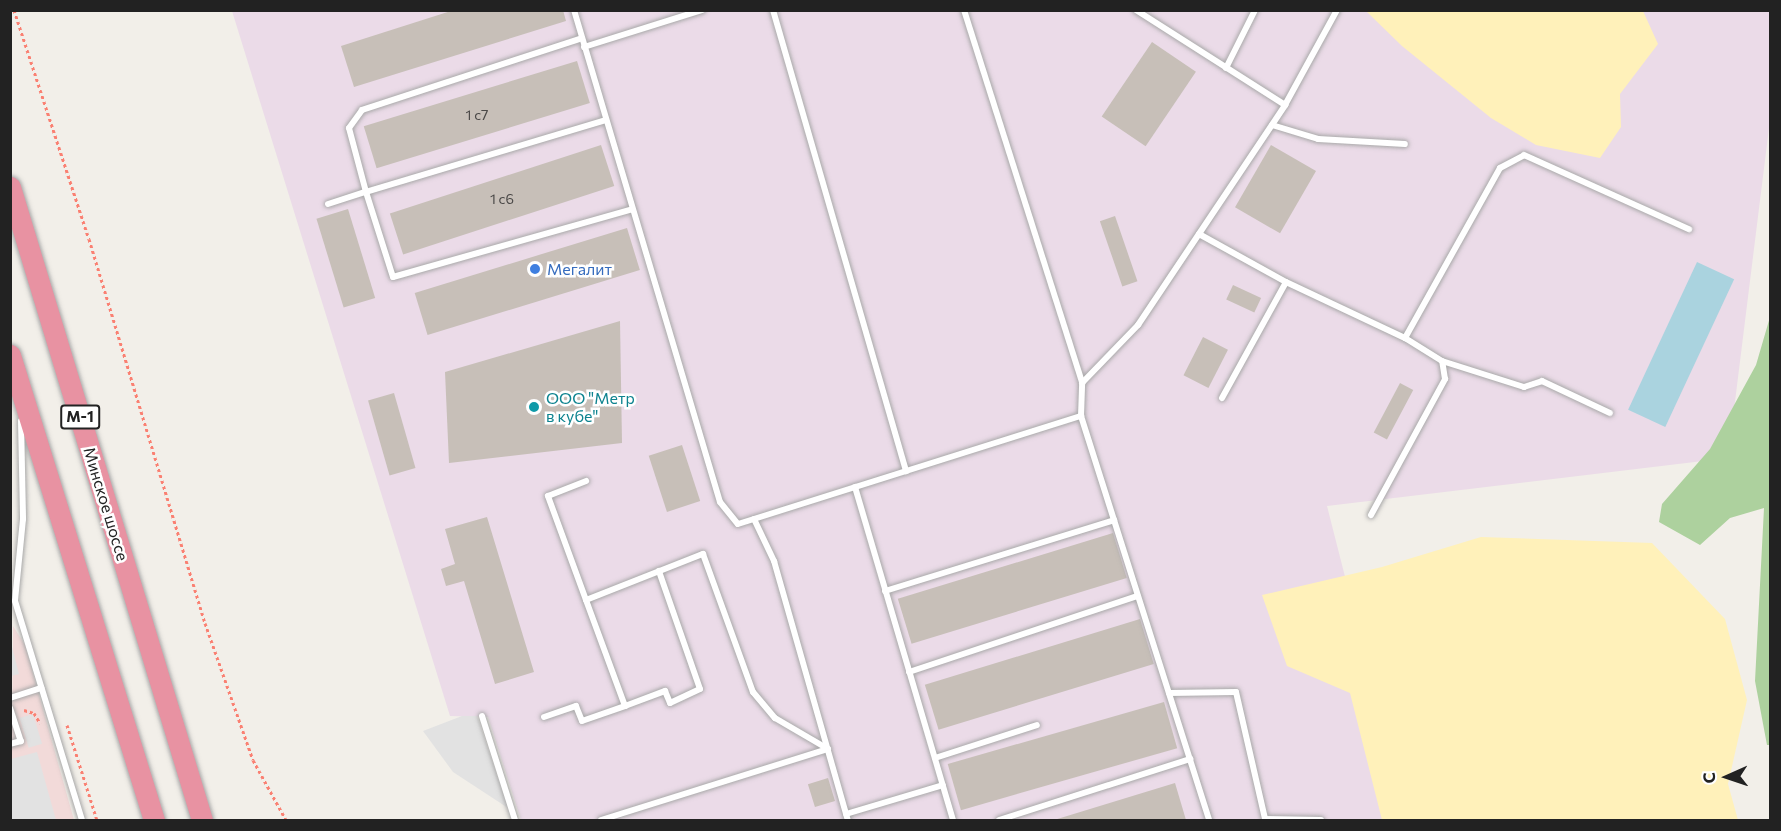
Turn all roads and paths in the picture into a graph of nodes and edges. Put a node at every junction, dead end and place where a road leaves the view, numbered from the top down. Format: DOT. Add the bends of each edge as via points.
graph roads {
  1 [pos="14,10"];
  2 [pos="574,10"];
  3 [pos="702,10"];
  4 [pos="773,10"];
  5 [pos="964,10"];
  6 [pos="1136,10"];
  7 [pos="1255,10"];
  8 [pos="1337,10"];
  9 [pos="582,38"];
  10 [pos="584,47"];
  11 [pos="1226,68"];
  12 [pos="1285,105"];
  13 [pos="606,120"];
  14 [pos="1272,125"];
  15 [pos="1404,144"];
  16 [pos="10,187"];
  17 [pos="366,192"];
  18 [pos="328,204"];
  19 [pos="633,208"];
  20 [pos="1689,229"];
  21 [pos="1199,234"];
  22 [pos="1286,282"];
  23 [pos="1405,338"];
  24 [pos="10,356"];
  25 [pos="1442,361"];
  26 [pos="1082,383"];
  27 [pos="20,384"];
  28 [pos="1222,398"];
  29 [pos="1610,413"];
  30 [pos="1081,416"];
  31 [pos="906,471"];
  32 [pos="586,481"];
  33 [pos="855,487"];
  34 [pos="1371,515"];
  35 [pos="754,519"];
  36 [pos="1114,520"];
  37 [pos="658,571"];
  38 [pos="885,591"];
  39 [pos="1138,596"];
  40 [pos="586,600"];
  41 [pos="13,602"];
  42 [pos="909,672"];
  43 [pos="41,688"];
  44 [pos="1169,693"];
  45 [pos="10,698"];
  46 [pos="625,706"];
  47 [pos="10,708"];
  48 [pos="24,710"];
  49 [pos="482,716"];
  50 [pos="544,717"];
  51 [pos="67,725"];
  52 [pos="1037,725"];
  53 [pos="44,732"];
  54 [pos="10,744"];
  55 [pos="828,749"];
  56 [pos="935,758"];
  57 [pos="1190,759"];
  58 [pos="943,785"];
  59 [pos="847,817"];
  60 [pos="82,820"];
  61 [pos="98,820"];
  62 [pos="154,820"];
  63 [pos="202,820"];
  64 [pos="286,820"];
  65 [pos="515,820"];
  66 [pos="601,820"];
  67 [pos="953,820"];
  68 [pos="999,820"];
  69 [pos="1209,820"];
  70 [pos="1321,820"];
  1 -- 64 [label="path" via="89,239 205,623 254,760"];
  2 -- 9 [label="lane"];
  3 -- 10 [label="lane"];
  4 -- 31 [label="lane"];
  5 -- 26 [label="lane"];
  6 -- 11 [label="lane"];
  7 -- 11 [label="lane"];
  8 -- 12 [label="lane"];
  9 -- 10 [label="lane"];
  9 -- 17 [label="lane" via="362,110 349,128"];
  10 -- 13 [label="lane"];
  11 -- 12 [label="lane"];
  12 -- 14 [label="lane"];
  13 -- 17 [label="lane"];
  13 -- 19 [label="lane"];
  14 -- 15 [label="lane" via="1317,139"];
  14 -- 21 [label="lane"];
  16 -- 63 [label="highway, Минское шоссе / М-1"];
  17 -- 18 [label="lane"];
  17 -- 19 [label="lane" via="393,276"];
  19 -- 35 [label="lane" via="720,502 738,524"];
  20 -- 23 [label="lane" via="1524,155 1500,168"];
  21 -- 22 [label="lane"];
  21 -- 26 [label="lane" via="1138,325"];
  22 -- 23 [label="lane"];
  22 -- 28 [label="lane"];
  23 -- 25 [label="lane"];
  24 -- 27 [label="highway, М-1"];
  25 -- 29 [label="lane" via="1524,387 1542,381"];
  25 -- 34 [label="lane" via="1445,379"];
  26 -- 30 [label="lane"];
  27 -- 41 [label="lane" via="23,510"];
  27 -- 62 [label="highway, М-1"];
  30 -- 31 [label="lane"];
  30 -- 36 [label="lane"];
  31 -- 33 [label="lane"];
  32 -- 40 [label="lane" via="548,496"];
  33 -- 35 [label="lane"];
  33 -- 38 [label="lane"];
  35 -- 55 [label="lane" via="774,561"];
  36 -- 38 [label="lane"];
  36 -- 39 [label="lane"];
  37 -- 40 [label="lane"];
  37 -- 46 [label="lane" via="700,689 670,703 665,691"];
  37 -- 55 [label="lane" via="703,554 753,692 775,718"];
  38 -- 42 [label="lane"];
  39 -- 42 [label="lane"];
  39 -- 44 [label="lane"];
  40 -- 46 [label="lane"];
  41 -- 43 [label="lane"];
  42 -- 56 [label="lane"];
  43 -- 45 [label="lane"];
  43 -- 60 [label="lane"];
  44 -- 57 [label="lane"];
  44 -- 70 [label="lane" via="1236,692 1265,819"];
  46 -- 50 [label="lane" via="582,721 576,706"];
  47 -- 54 [label="lane" via="21,741"];
  48 -- 53 [label="path" via="34,713"];
  49 -- 65 [label="lane"];
  51 -- 61 [label="path"];
  52 -- 56 [label="lane"];
  55 -- 59 [label="lane"];
  55 -- 66 [label="lane"];
  56 -- 58 [label="lane"];
  57 -- 68 [label="lane"];
  57 -- 69 [label="lane"];
  58 -- 59 [label="lane"];
  58 -- 67 [label="lane"];
}
